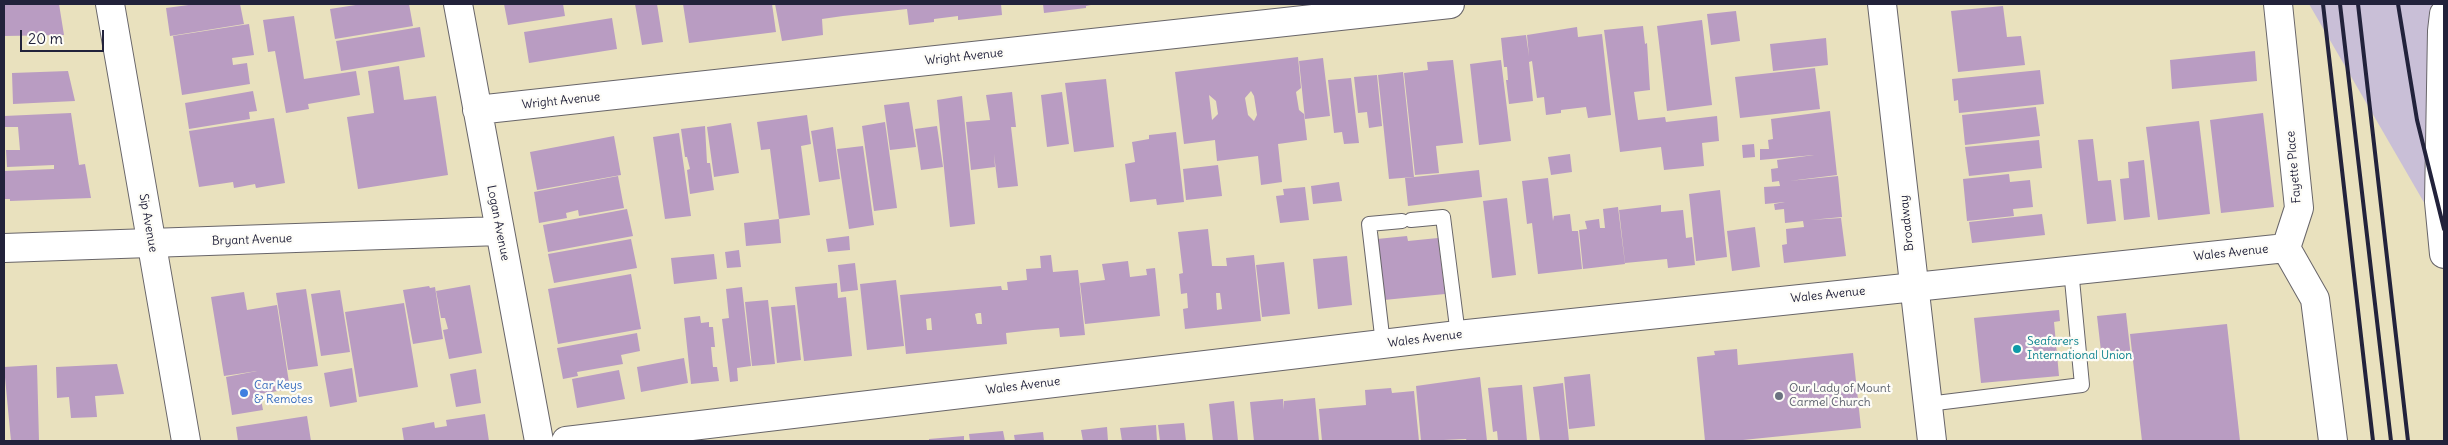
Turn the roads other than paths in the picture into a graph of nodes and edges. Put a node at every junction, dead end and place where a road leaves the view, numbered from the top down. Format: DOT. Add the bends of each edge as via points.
graph roads {
  1 [pos="110,4"];
  2 [pos="458,4"];
  3 [pos="1450,4"];
  4 [pos="1882,4"];
  5 [pos="2278,4"];
  6 [pos="2444,26"];
  7 [pos="477,110"];
  8 [pos="500,232"];
  9 [pos="152,244"];
  10 [pos="4,248"];
  11 [pos="2286,248"];
  12 [pos="2444,254"];
  13 [pos="2071,269"];
  14 [pos="1914,286"];
  15 [pos="1458,335"];
  16 [pos="1383,344"];
  17 [pos="1928,404"];
  18 [pos="186,441"];
  19 [pos="539,441"];
  20 [pos="566,441"];
  21 [pos="1932,441"];
  22 [pos="2333,441"];
  1 -- 9 [label="street, Sip Avenue"];
  2 -- 7 [label="street, Logan Avenue"];
  3 -- 7 [label="street, Wright Avenue"];
  4 -- 14 [label="street, Broadway"];
  5 -- 11 [label="street, Fayette Place" via="2298,208"];
  6 -- 12 [label="street" via="2438,202"];
  7 -- 8 [label="street, Logan Avenue"];
  8 -- 9 [label="street, Bryant Avenue"];
  8 -- 19 [label="street, Logan Avenue"];
  9 -- 10 [label="street, Bryant Avenue"];
  9 -- 18 [label="street, Sip Avenue"];
  11 -- 13 [label="street, Wales Avenue"];
  11 -- 22 [label="street" via="2315,299"];
  13 -- 14 [label="street, Wales Avenue"];
  13 -- 17 [label="lane" via="2082,385"];
  14 -- 15 [label="street, Wales Avenue"];
  14 -- 17 [label="street, Broadway"];
  15 -- 16 [label="street, Wales Avenue"];
  15 -- 16 [label="lane" via="1443,217 1369,224"];
  16 -- 20 [label="street, Wales Avenue"];
  17 -- 21 [label="street, Broadway"];
}
